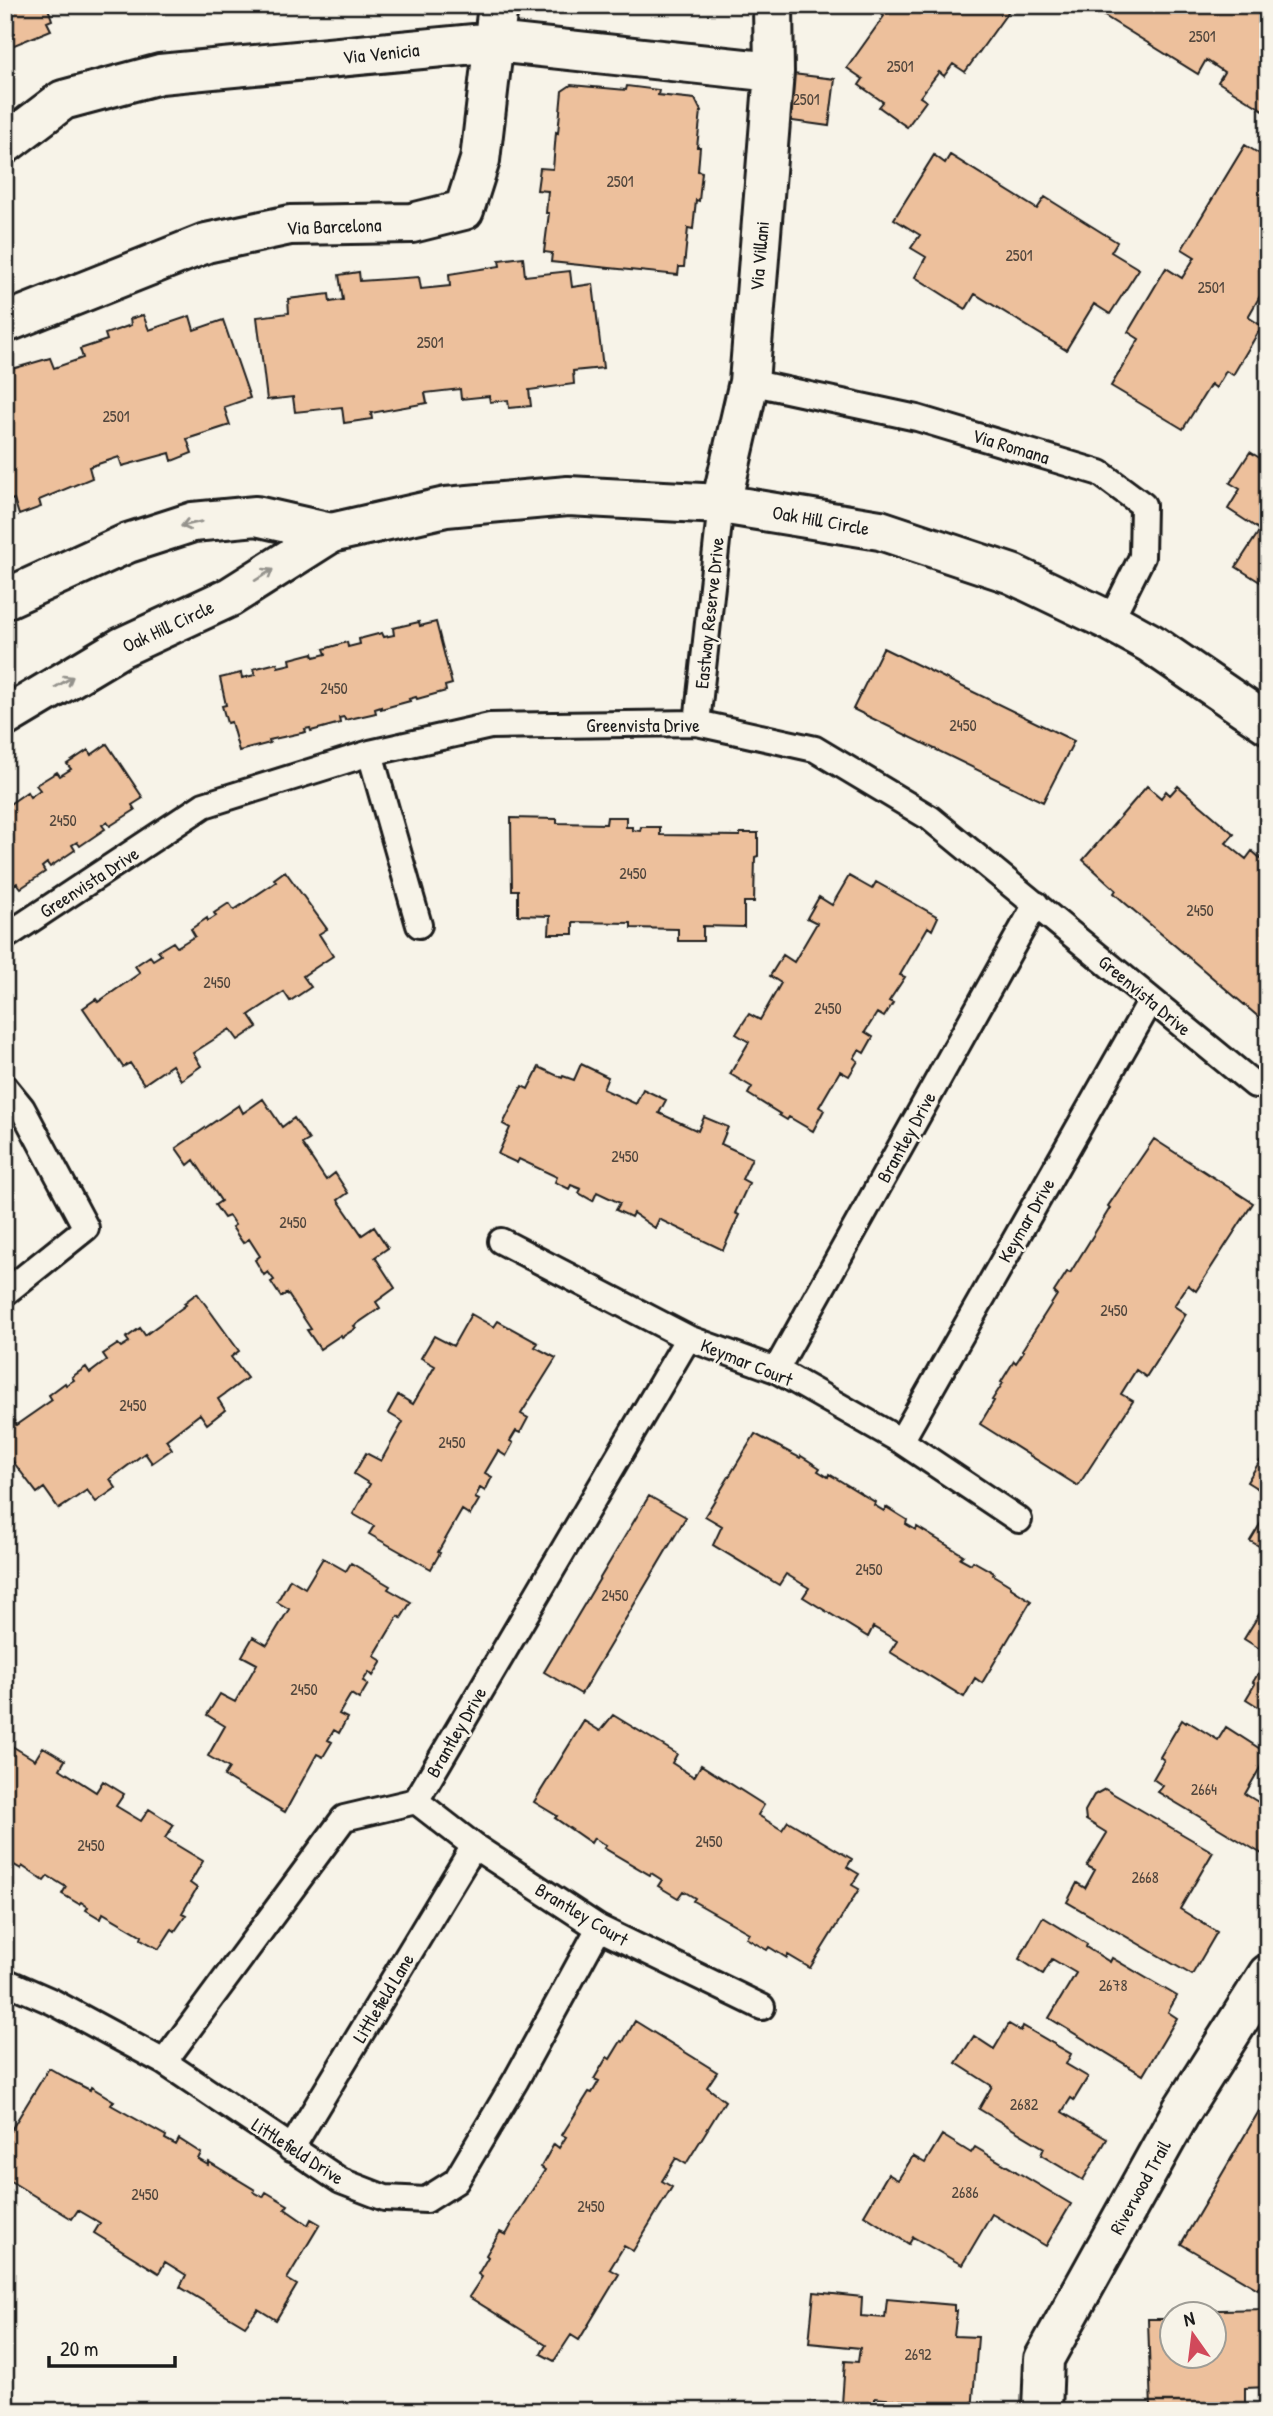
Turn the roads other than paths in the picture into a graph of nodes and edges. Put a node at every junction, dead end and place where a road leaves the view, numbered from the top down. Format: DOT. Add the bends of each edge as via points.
graph roads {
  1 [pos="773,5"];
  2 [pos="497,24"];
  3 [pos="774,72"];
  4 [pos="5,144"];
  5 [pos="5,323"];
  6 [pos="749,382"];
  7 [pos="721,504"];
  8 [pos="331,533"];
  9 [pos="5,599"];
  10 [pos="1110,621"];
  11 [pos="5,717"];
  12 [pos="697,723"];
  13 [pos="1268,724"];
  14 [pos="370,753"];
  15 [pos="1036,904"];
  16 [pos="419,925"];
  17 [pos="5,937"];
  18 [pos="1151,1000"];
  19 [pos="1255,1085"];
  20 [pos="5,1087"];
  21 [pos="501,1241"];
  22 [pos="5,1293"];
  23 [pos="688,1338"];
  24 [pos="776,1370"];
  25 [pos="901,1441"];
  26 [pos="1019,1520"];
  27 [pos="415,1801"];
  28 [pos="474,1846"];
  29 [pos="599,1928"];
  30 [pos="1268,1973"];
  31 [pos="5,1981"];
  32 [pos="762,2007"];
  33 [pos="164,2062"];
  34 [pos="291,2149"];
  35 [pos="1042,2411"];
  1 -- 3 [label="street, Via Villani"];
  2 -- 3 [label="street, Via Venicia"];
  2 -- 4 [label="street, Via Venicia" via="160,74 63,100"];
  2 -- 5 [label="street, Via Barcelona" via="480,160 464,210 412,223 290,225 206,243"];
  3 -- 6 [label="street, Via Villani"];
  6 -- 7 [label="street, Via Villani"];
  6 -- 10 [label="lane, Via Romana" via="917,418 1100,473 1143,505 1142,557"];
  7 -- 8 [label="street, Oak Hill Circle" via="568,496 446,508"];
  7 -- 10 [label="street, Oak Hill Circle" via="880,530 1012,575"];
  7 -- 12 [label="lane, Eastway Reserve Drive"];
  8 -- 9 [label="street, Oak Hill Circle, one-way" via="257,516 193,522 128,543"];
  11 -- 8 [label="street, Oak Hill Circle, one-way" via="122,647 230,597"];
  10 -- 13 [label="street, Oak Hill Circle"];
  12 -- 14 [label="lane, Greenvista Drive" via="490,726"];
  12 -- 15 [label="lane, Greenvista Drive" via="816,749 930,818"];
  14 -- 16 [label="lane"];
  14 -- 17 [label="lane, Greenvista Drive" via="204,805"];
  15 -- 18 [label="lane, Greenvista Drive"];
  15 -- 24 [label="lane, Brantley Drive"];
  18 -- 19 [label="lane, Greenvista Drive"];
  18 -- 25 [label="lane, Keymar Drive"];
  20 -- 22 [label="lane" via="22,1108 86,1228"];
  21 -- 23 [label="lane, Keymar Court"];
  23 -- 24 [label="lane, Keymar Court"];
  23 -- 27 [label="lane, Brantley Drive"];
  24 -- 25 [label="lane, Keymar Court"];
  25 -- 26 [label="lane, Keymar Court"];
  27 -- 28 [label="lane, Brantley Court"];
  27 -- 33 [label="lane" via="344,1818"];
  28 -- 29 [label="lane, Brantley Court"];
  28 -- 34 [label="lane, Littlefield Lane"];
  29 -- 32 [label="lane, Brantley Court"];
  29 -- 34 [label="lane, Littlefield Drive" via="456,2181 426,2200 385,2198 341,2181"];
  30 -- 35 [label="street, Riverwood Trail" via="1182,2110 1044,2359"];
  31 -- 33 [label="lane, Littlefield Drive"];
  33 -- 34 [label="lane, Littlefield Drive"];
}
